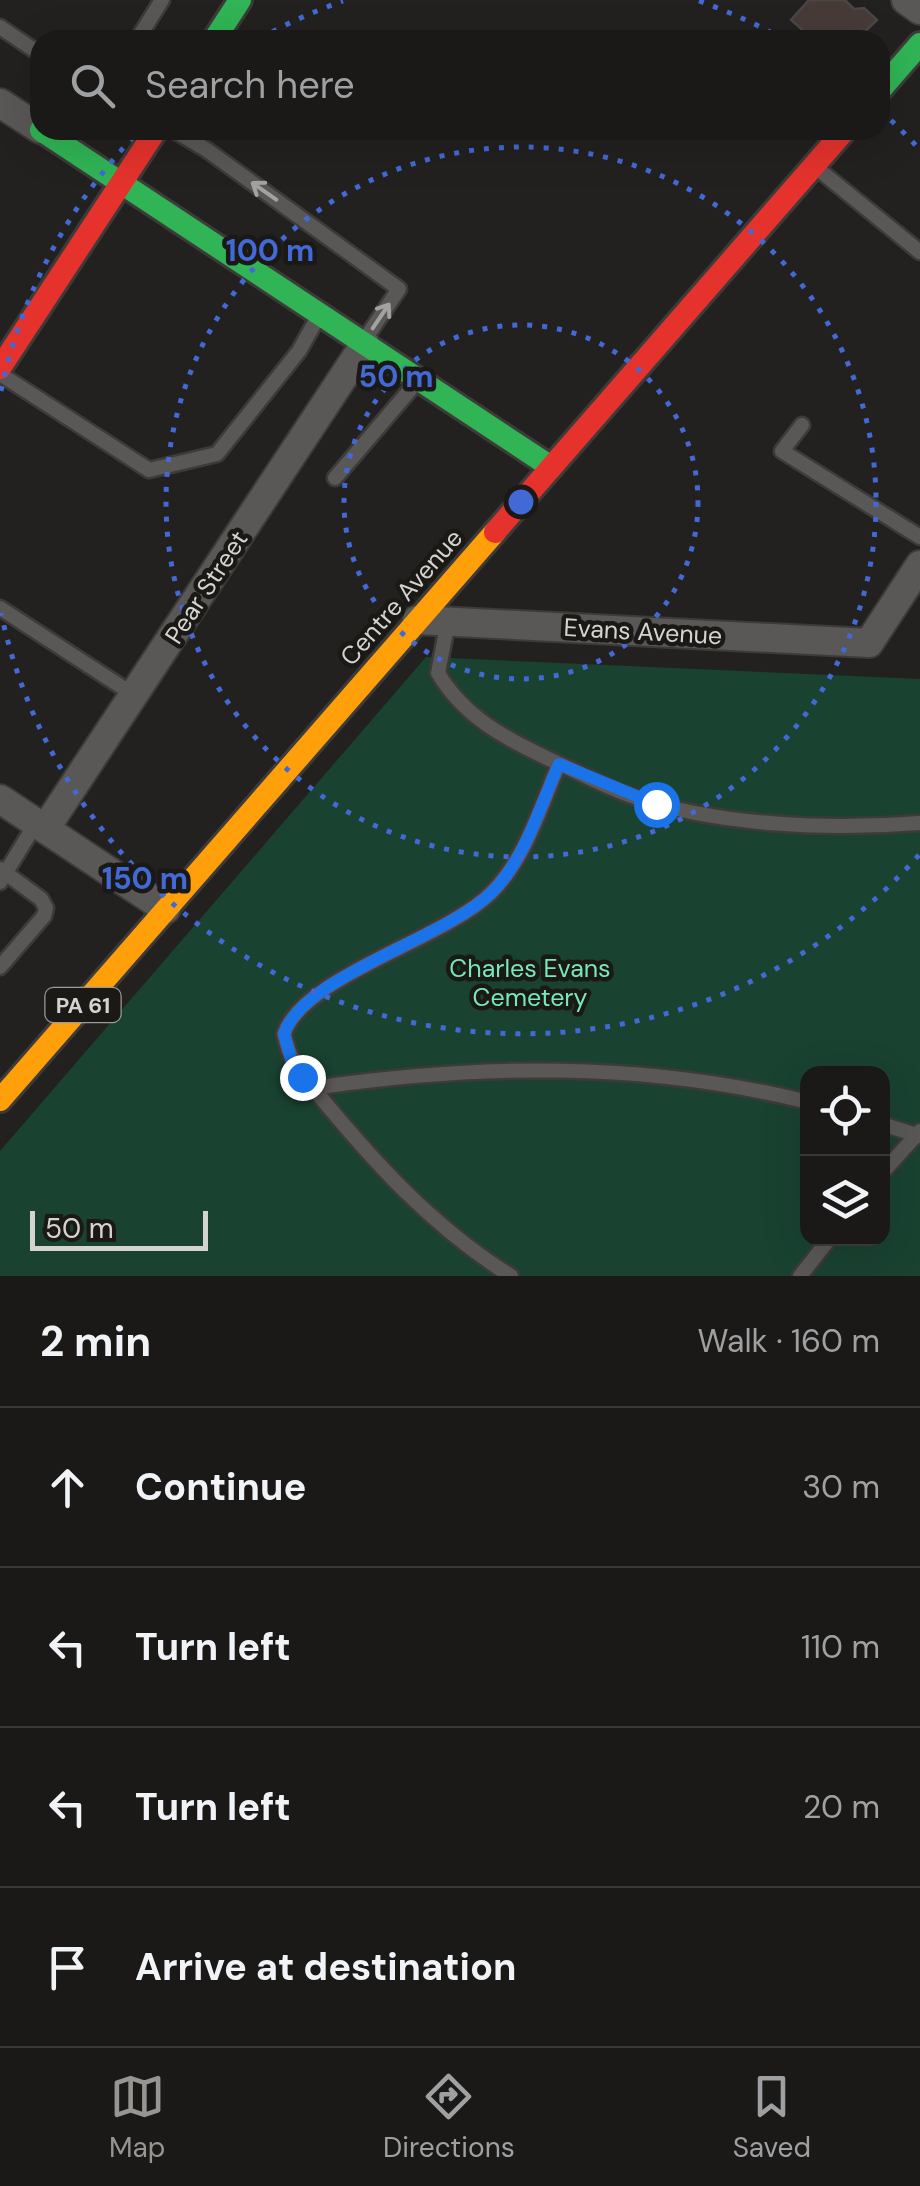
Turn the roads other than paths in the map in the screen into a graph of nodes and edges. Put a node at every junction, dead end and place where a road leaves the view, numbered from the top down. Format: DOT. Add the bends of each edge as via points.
graph roads {
  1 [pos="162,0"];
  2 [pos="240,0"];
  3 [pos="906,0"];
  4 [pos="920,10"];
  5 [pos="0,27"];
  6 [pos="143,30"];
  7 [pos="220,30"];
  8 [pos="920,44"];
  9 [pos="30,47"];
  10 [pos="890,78"];
  11 [pos="0,103"];
  12 [pos="30,123"];
  13 [pos="63,140"];
  14 [pos="149,140"];
  15 [pos="190,140"];
  16 [pos="836,140"];
  17 [pos="814,165"];
  18 [pos="121,183"];
  19 [pos="920,252"];
  20 [pos="320,314"];
  21 [pos="364,343"];
  22 [pos="0,368"];
  23 [pos="419,380"];
  24 [pos="802,425"];
  25 [pos="551,466"];
  26 [pos="335,478"];
  27 [pos="920,538"];
  28 [pos="920,564"];
  29 [pos="0,608"];
  30 [pos="417,620"];
  31 [pos="448,622"];
  32 [pos="135,696"];
  33 [pos="559,764"];
  34 [pos="0,799"];
  35 [pos="918,825"];
  36 [pos="40,826"];
  37 [pos="2,875"];
  38 [pos="166,909"];
  39 [pos="0,968"];
  40 [pos="312,1088"];
  41 [pos="0,1100"];
  42 [pos="800,1100"];
  43 [pos="890,1126"];
  44 [pos="919,1134"];
  45 [pos="890,1165"];
  46 [pos="824,1246"];
  47 [pos="510,1276"];
  48 [pos="800,1276"];
  1 -- 6 [label="lane"];
  2 -- 7 [label="main road"];
  3 -- 4 [label="street"];
  5 -- 9 [label="lane"];
  8 -- 10 [label="main road"];
  11 -- 12 [label="street"];
  13 -- 18 [label="main road"];
  14 -- 18 [label="main road"];
  21 -- 15 [label="lane, one-way" via="399,289"];
  16 -- 17 [label="main road, Centre Avenue / PA 61"];
  17 -- 19 [label="lane"];
  17 -- 25 [label="main road, Centre Avenue / PA 61"];
  18 -- 20 [label="main road"];
  18 -- 22 [label="main road"];
  20 -- 21 [label="main road"];
  20 -- 22 [label="lane" via="300,351 217,454 149,470"];
  21 -- 23 [label="main road"];
  21 -- 32 [label="street, Pear Street"];
  23 -- 25 [label="main road"];
  23 -- 26 [label="lane"];
  24 -- 27 [label="lane" via="782,452"];
  25 -- 30 [label="main road, Centre Avenue / PA 61"];
  28 -- 31 [label="street, Evans Avenue" via="869,642"];
  29 -- 32 [label="lane"];
  30 -- 31 [label="street, Evans Avenue"];
  30 -- 38 [label="main road, Centre Avenue / PA 61"];
  31 -- 33 [label="lane" via="438,674 452,695 487,726"];
  32 -- 36 [label="street, Pear Street"];
  33 -- 35 [label="lane" via="631,796 700,814 825,827"];
  33 -- 40 [label="lane" via="522,850 492,892 294,1012 284,1034 292,1062"];
  34 -- 36 [label="street"];
  36 -- 37 [label="lane"];
  36 -- 38 [label="street"];
  37 -- 39 [label="lane" via="46,908"];
  38 -- 41 [label="main road, Centre Avenue / PA 61"];
  40 -- 42 [label="lane" via="492,1071 640,1072"];
  40 -- 47 [label="lane" via="435,1222"];
  43 -- 44 [label="lane"];
  44 -- 45 [label="lane"];
  46 -- 48 [label="lane"];
}
